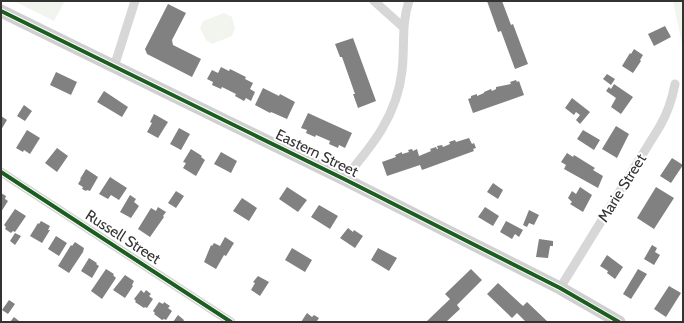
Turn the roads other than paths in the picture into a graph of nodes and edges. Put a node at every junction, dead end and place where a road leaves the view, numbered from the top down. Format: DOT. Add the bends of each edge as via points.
graph roads {
  1 [pos="135,1"];
  2 [pos="374,1"];
  3 [pos="409,1"];
  4 [pos="1,11"];
  5 [pos="403,28"];
  6 [pos="114,67"];
  7 [pos="675,84"];
  8 [pos="1,172"];
  9 [pos="344,179"];
  10 [pos="560,288"];
  11 [pos="231,322"];
  12 [pos="619,322"];
  1 -- 6 [label="street"];
  2 -- 5 [label="street"];
  3 -- 5 [label="street"];
  4 -- 6 [label="street, Eastern Street"];
  5 -- 9 [label="street" via="401,81 392,111 373,144"];
  6 -- 9 [label="street, Eastern Street"];
  7 -- 10 [label="street, Marie Street" via="667,113 660,126"];
  8 -- 11 [label="street, Russell Street"];
  9 -- 10 [label="street, Eastern Street"];
  10 -- 12 [label="street, Eastern Street"];
}
